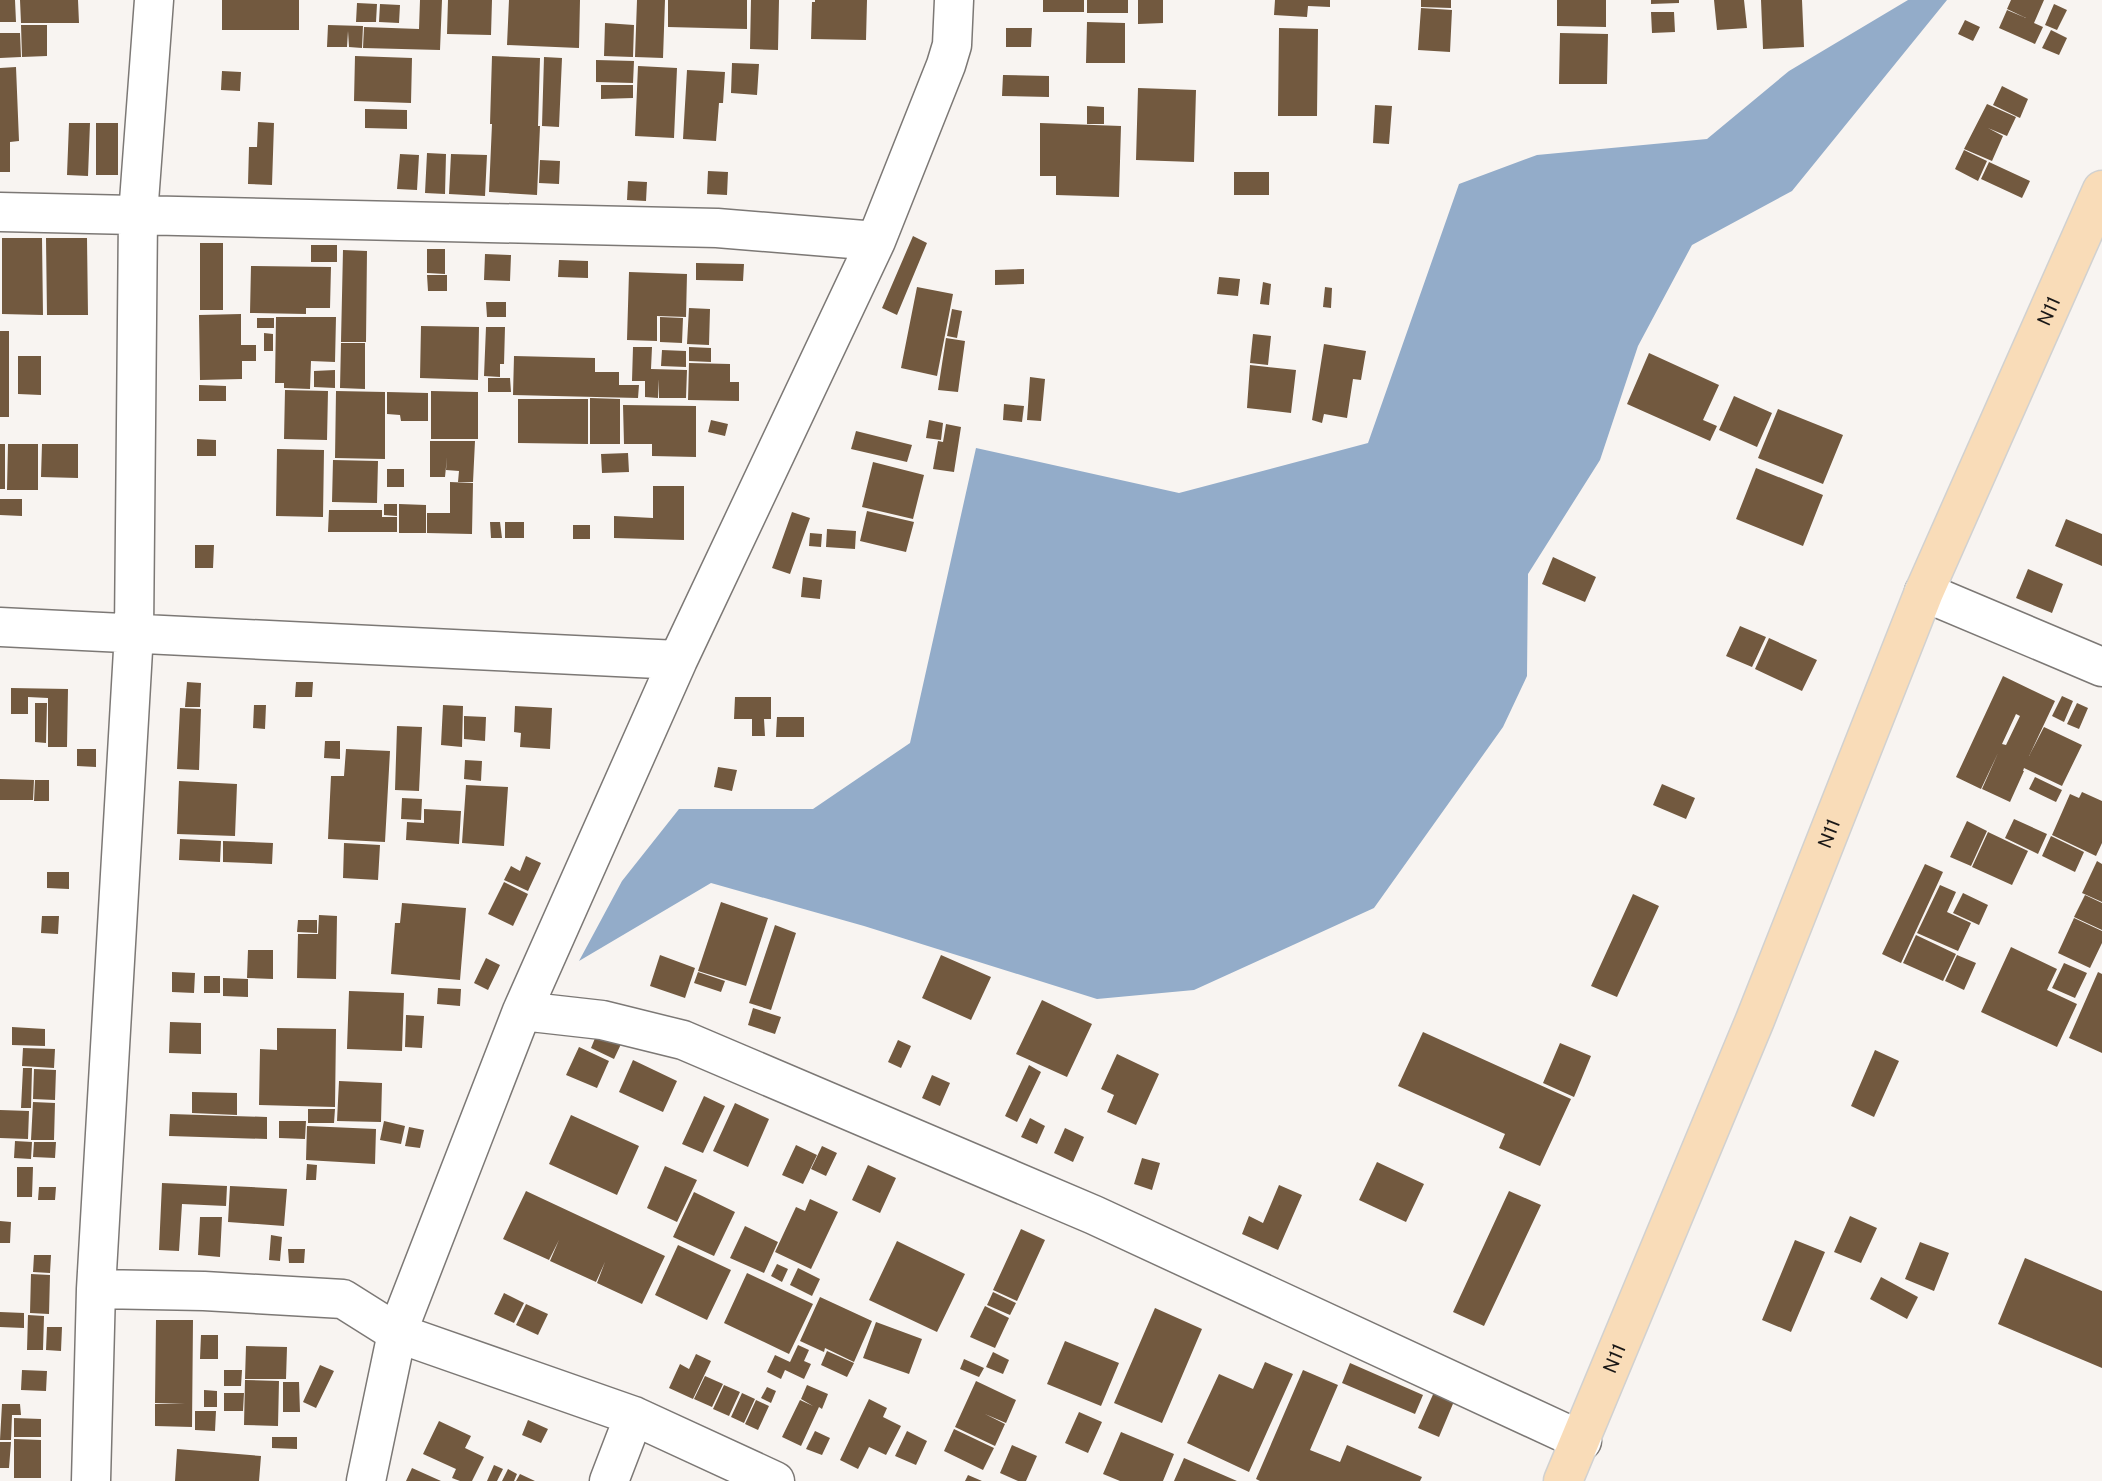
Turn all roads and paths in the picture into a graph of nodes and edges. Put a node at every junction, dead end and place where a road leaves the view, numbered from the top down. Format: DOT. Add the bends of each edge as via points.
graph roads {
  1 [pos="154,0"];
  2 [pos="954,0"];
  3 [pos="2102,190"];
  4 [pos="0,212"];
  5 [pos="138,215"];
  6 [pos="876,241"];
  7 [pos="1924,592"];
  8 [pos="0,627"];
  9 [pos="134,633"];
  10 [pos="678,660"];
  11 [pos="2102,667"];
  12 [pos="522,1011"];
  13 [pos="96,1289"];
  14 [pos="397,1333"];
  15 [pos="634,1416"];
  16 [pos="1582,1441"];
  17 [pos="91,1481"];
  18 [pos="366,1481"];
  19 [pos="609,1481"];
  20 [pos="775,1481"];
  21 [pos="1563,1481"];
  1 -- 5 [label="street"];
  2 -- 6 [label="street" via="952,45 946,65"];
  3 -- 7 [label="main road, N11"];
  4 -- 5 [label="street"];
  5 -- 6 [label="street" via="717,228"];
  5 -- 9 [label="street"];
  6 -- 10 [label="street"];
  7 -- 11 [label="street"];
  7 -- 16 [label="main road, N11"];
  8 -- 9 [label="street"];
  9 -- 10 [label="street"];
  9 -- 13 [label="street"];
  10 -- 12 [label="street"];
  12 -- 14 [label="street"];
  12 -- 16 [label="street" via="602,1020 684,1040 1094,1215"];
  13 -- 14 [label="street" via="343,1299"];
  13 -- 17 [label="street"];
  14 -- 15 [label="street"];
  14 -- 18 [label="street"];
  15 -- 19 [label="street"];
  15 -- 20 [label="street"];
  16 -- 21 [label="main road, N11"];
}
